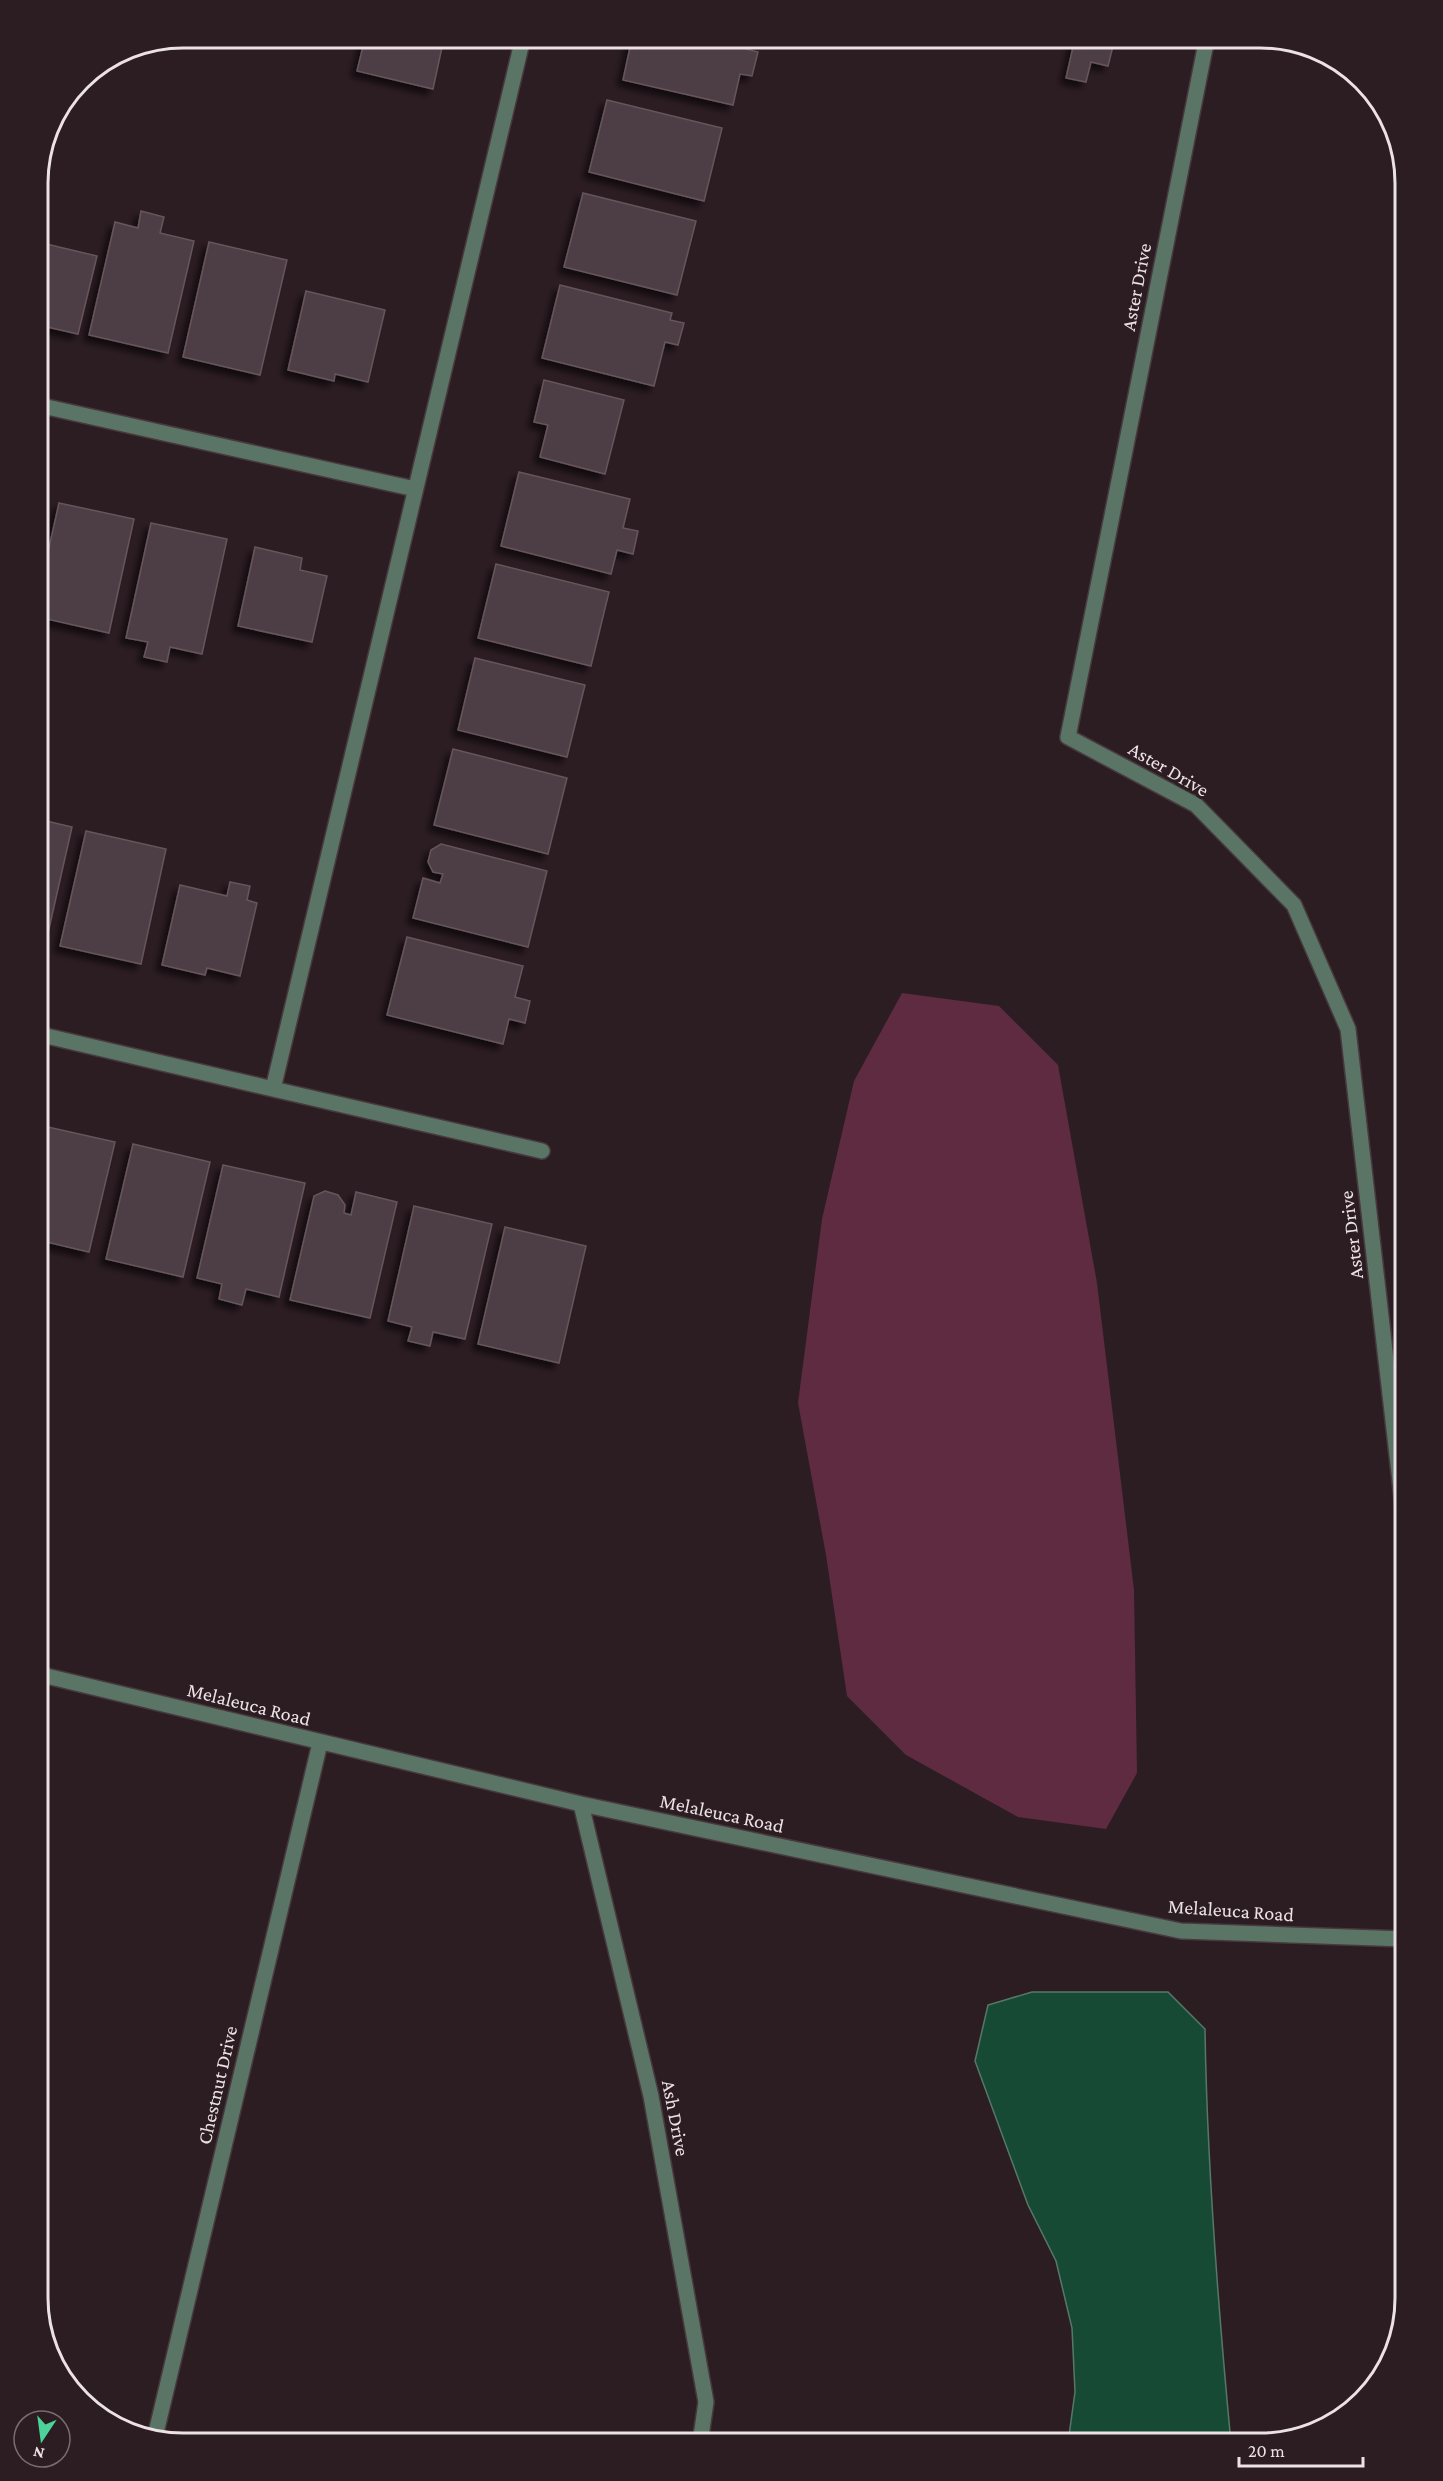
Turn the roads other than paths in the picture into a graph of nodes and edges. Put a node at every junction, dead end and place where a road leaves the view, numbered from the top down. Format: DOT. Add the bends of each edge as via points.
graph roads {
  1 [pos="521,48"];
  2 [pos="1205,48"];
  3 [pos="48,407"];
  4 [pos="415,489"];
  5 [pos="48,1036"];
  6 [pos="273,1089"];
  7 [pos="542,1151"];
  8 [pos="1395,1432"];
  9 [pos="48,1676"];
  10 [pos="320,1743"];
  11 [pos="581,1804"];
  12 [pos="1395,1939"];
  13 [pos="157,2430"];
  14 [pos="701,2433"];
  1 -- 4 [label="street"];
  2 -- 8 [label="street, Aster Drive" via="1068,737 1196,805 1294,905 1348,1029"];
  3 -- 4 [label="street"];
  4 -- 6 [label="street"];
  5 -- 6 [label="street"];
  6 -- 7 [label="street"];
  9 -- 10 [label="street, Melaleuca Road"];
  10 -- 11 [label="street, Melaleuca Road"];
  10 -- 13 [label="street, Chestnut Drive"];
  11 -- 12 [label="street, Melaleuca Road" via="1181,1931"];
  11 -- 14 [label="street, Ash Drive" via="651,2096 706,2402"];
}
